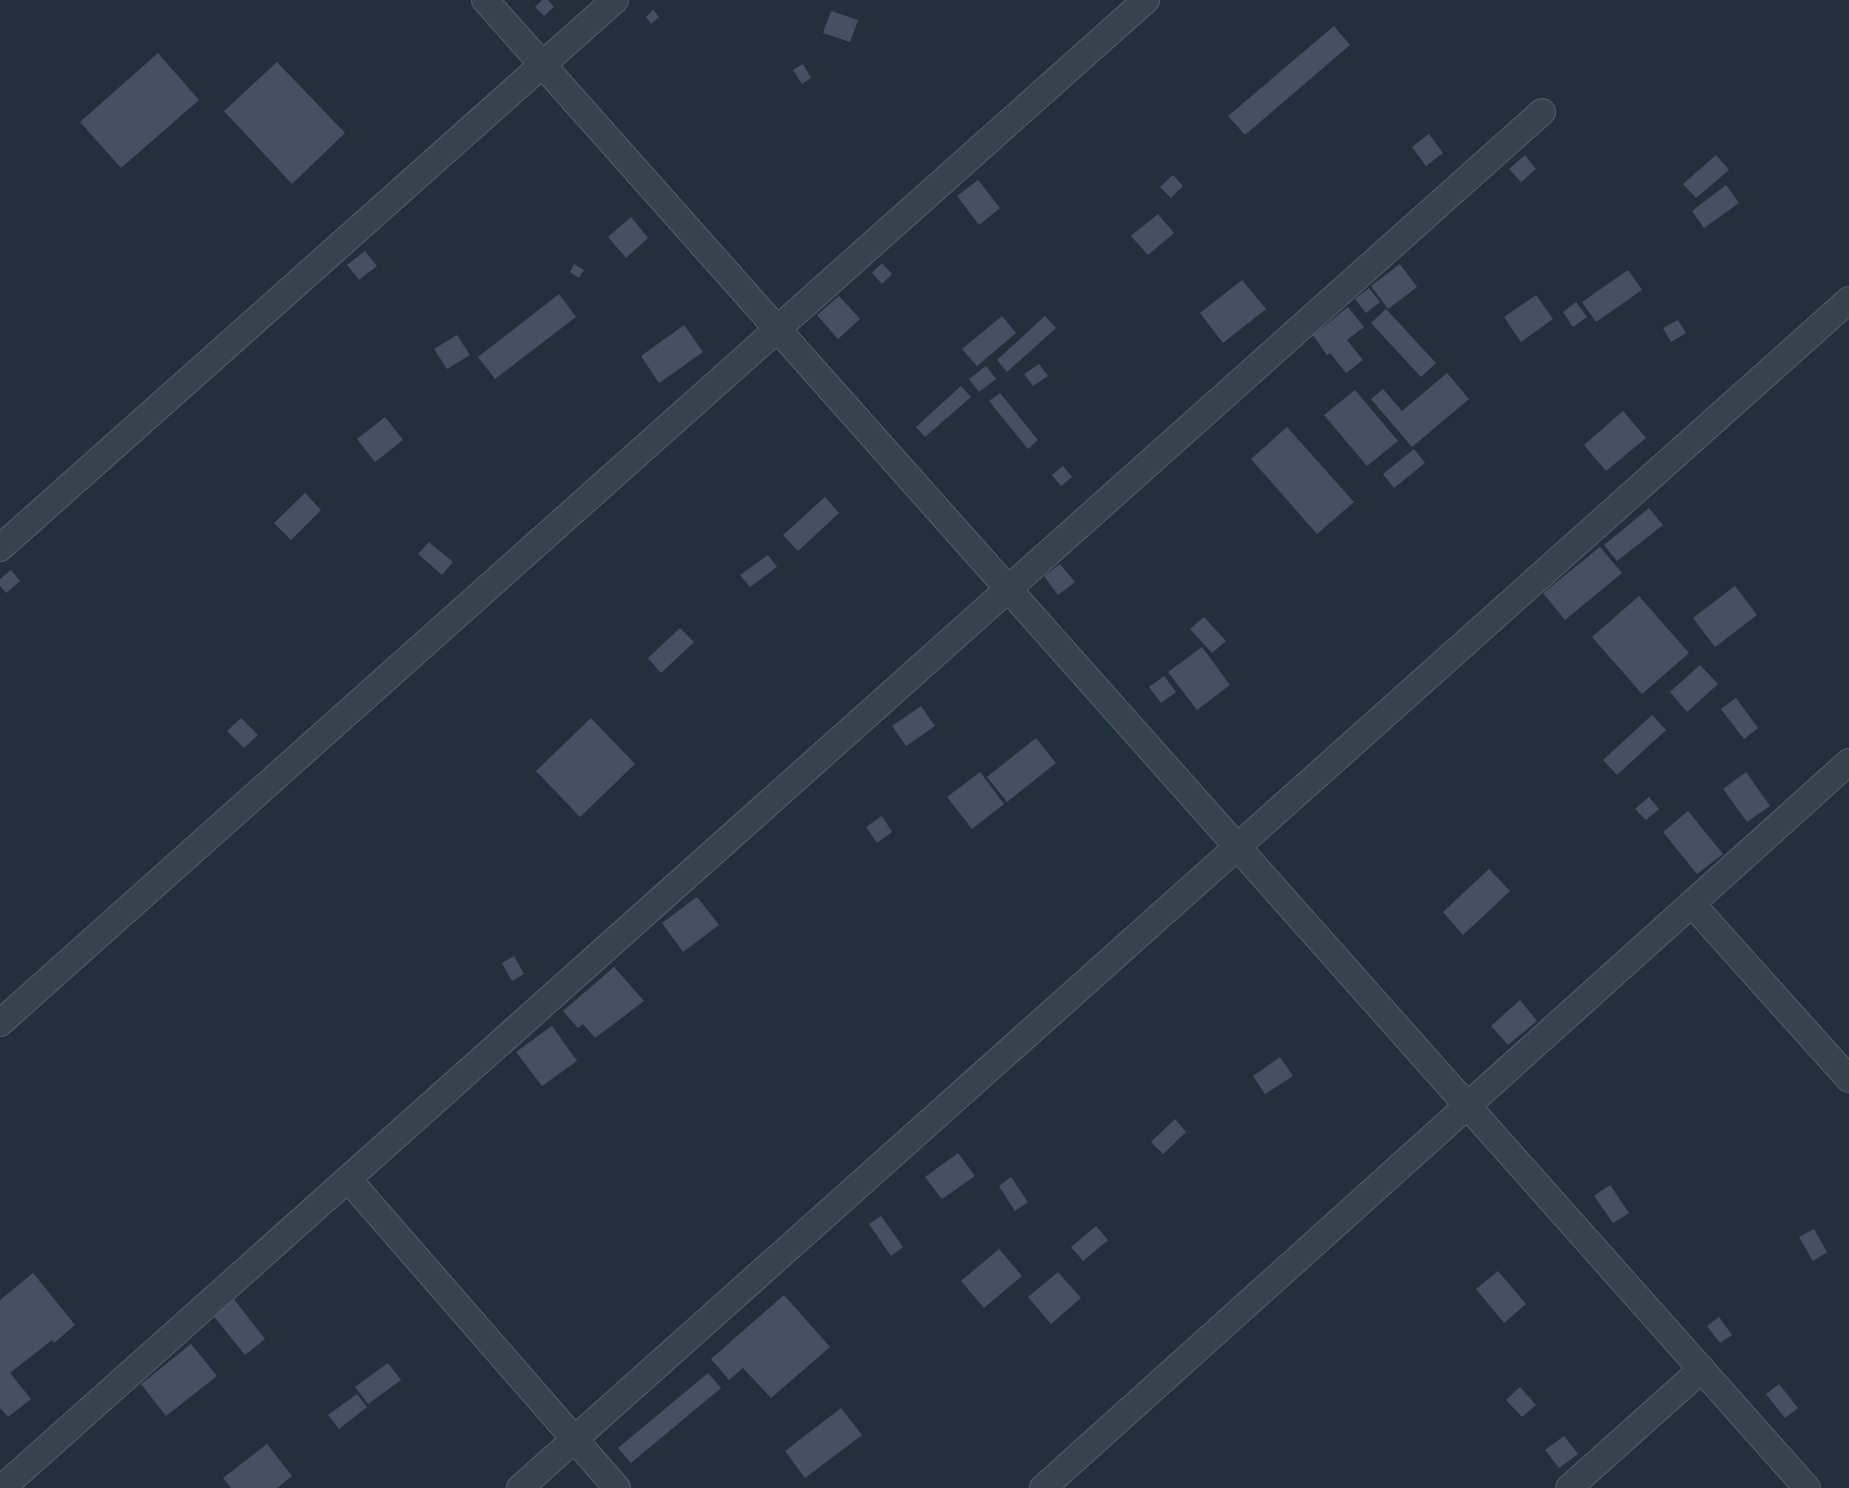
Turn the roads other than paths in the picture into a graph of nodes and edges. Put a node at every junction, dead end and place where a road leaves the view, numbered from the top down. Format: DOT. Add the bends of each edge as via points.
graph roads {
  1 [pos="485,0"];
  2 [pos="615,0"];
  3 [pos="1146,0"];
  4 [pos="542,65"];
  5 [pos="1542,112"];
  6 [pos="1849,300"];
  7 [pos="777,329"];
  8 [pos="0,548"];
  9 [pos="1008,589"];
  10 [pos="1849,762"];
  11 [pos="1238,847"];
  12 [pos="1692,904"];
  13 [pos="0,1023"];
  14 [pos="1849,1079"];
  15 [pos="1467,1105"];
  16 [pos="348,1179"];
  17 [pos="1702,1370"];
  18 [pos="574,1439"];
  19 [pos="2,1488"];
  20 [pos="520,1488"];
  21 [pos="617,1488"];
  22 [pos="1043,1488"];
  23 [pos="1569,1488"];
  24 [pos="1807,1488"];
  1 -- 4 [label="street"];
  2 -- 4 [label="street"];
  3 -- 7 [label="street"];
  4 -- 7 [label="street"];
  4 -- 8 [label="street"];
  5 -- 9 [label="street"];
  6 -- 11 [label="street"];
  7 -- 9 [label="street"];
  7 -- 13 [label="street"];
  9 -- 11 [label="street"];
  9 -- 16 [label="street"];
  10 -- 12 [label="street"];
  11 -- 15 [label="street"];
  11 -- 18 [label="street"];
  12 -- 14 [label="street"];
  12 -- 15 [label="street"];
  15 -- 17 [label="street"];
  15 -- 22 [label="street"];
  16 -- 18 [label="street"];
  16 -- 19 [label="street"];
  17 -- 23 [label="street"];
  17 -- 24 [label="street"];
  18 -- 20 [label="street"];
  18 -- 21 [label="street"];
}
